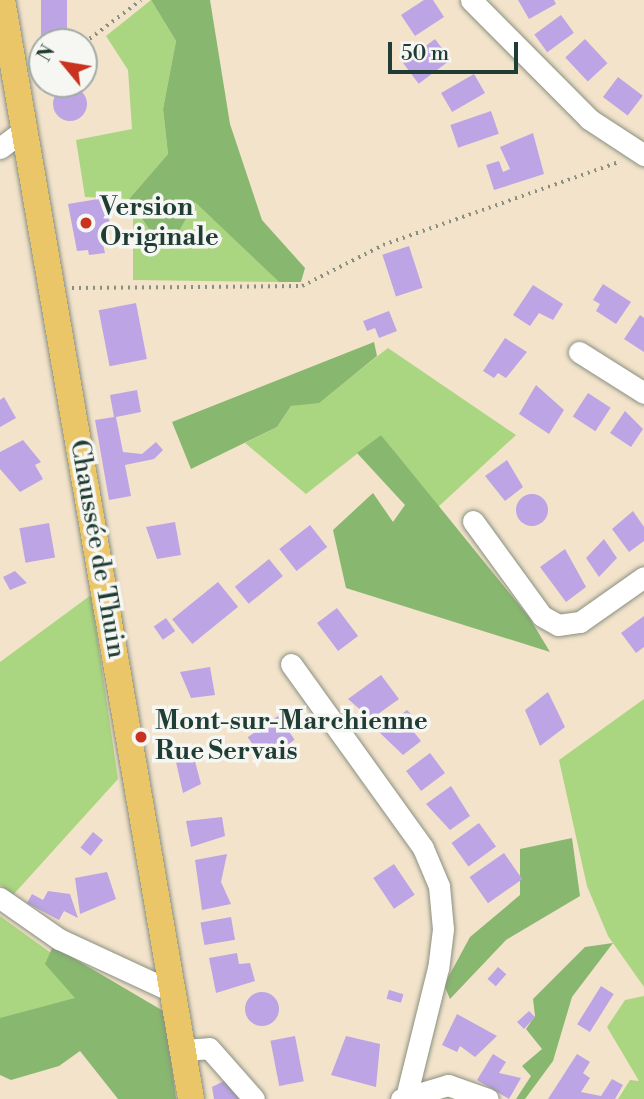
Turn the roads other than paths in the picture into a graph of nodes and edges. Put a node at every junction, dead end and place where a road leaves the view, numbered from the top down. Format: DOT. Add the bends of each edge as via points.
graph roads {
  1 [pos="2,0"];
  2 [pos="471,0"];
  3 [pos="24,130"];
  4 [pos="0,148"];
  5 [pos="643,155"];
  6 [pos="579,352"];
  7 [pos="644,393"];
  8 [pos="473,521"];
  9 [pos="644,577"];
  10 [pos="291,664"];
  11 [pos="0,898"];
  12 [pos="173,992"];
  13 [pos="183,1050"];
  14 [pos="404,1098"];
  15 [pos="191,1099"];
  16 [pos="254,1099"];
  17 [pos="488,1099"];
  1 -- 3 [label="main road, Chaussée de Thuin"];
  2 -- 5 [label="street" via="488,24 589,119"];
  3 -- 4 [label="street"];
  3 -- 12 [label="main road, Chaussée de Thuin"];
  6 -- 7 [label="street"];
  8 -- 9 [label="street" via="536,608 558,625 580,622"];
  10 -- 14 [label="street" via="423,848 439,886 443,929 438,968"];
  11 -- 12 [label="street" via="59,939"];
  12 -- 13 [label="main road, Chaussée de Thuin"];
  13 -- 15 [label="main road, Chaussée de Thuin"];
  13 -- 16 [label="street" via="209,1048"];
  14 -- 17 [label="street" via="448,1085"];
}
